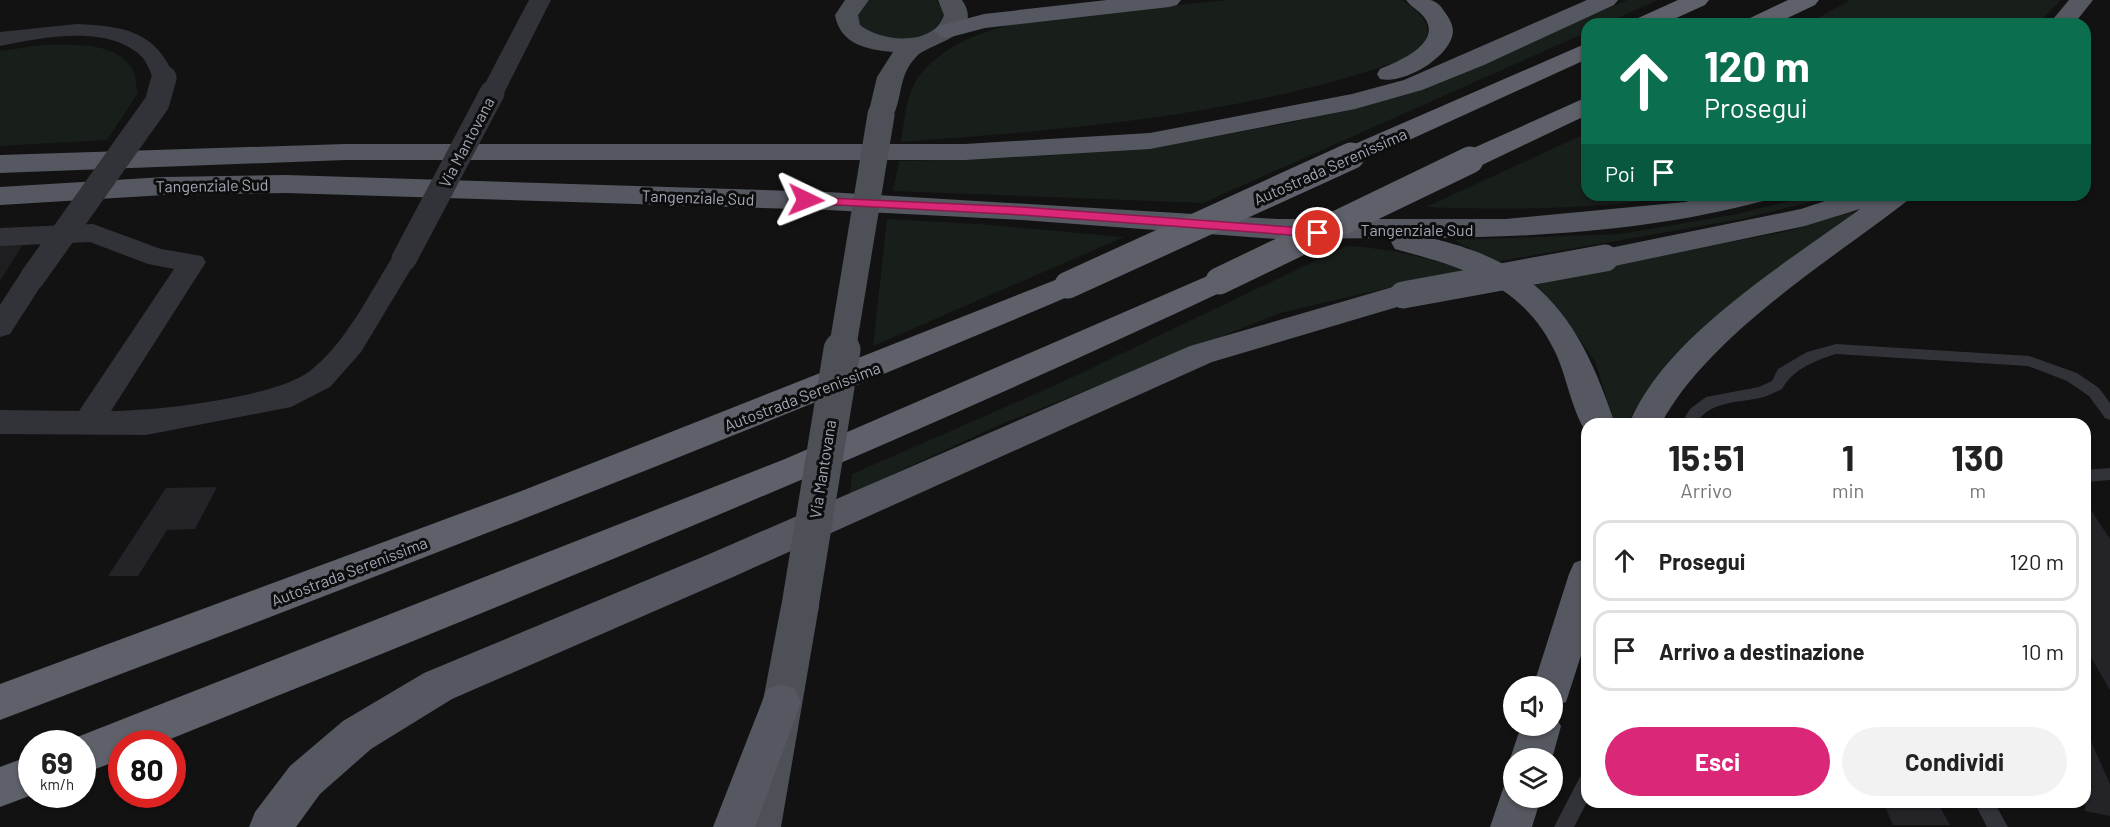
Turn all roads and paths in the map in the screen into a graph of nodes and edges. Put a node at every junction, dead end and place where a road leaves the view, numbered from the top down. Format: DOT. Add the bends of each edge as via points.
graph roads {
  1 [pos="540,0"];
  2 [pos="857,0"];
  3 [pos="950,0"];
  4 [pos="971,0"];
  5 [pos="1100,0"];
  6 [pos="1169,0"];
  7 [pos="1418,0"];
  8 [pos="1606,0"];
  9 [pos="1696,0"];
  10 [pos="1807,0"];
  11 [pos="2081,0"];
  12 [pos="1657,18"];
  13 [pos="1769,18"];
  14 [pos="2066,18"];
  15 [pos="946,31"];
  16 [pos="0,39"];
  17 [pos="874,44"];
  18 [pos="914,45"];
  19 [pos="1581,53"];
  20 [pos="889,75"];
  21 [pos="1581,108"];
  22 [pos="1261,120"];
  23 [pos="7,163"];
  24 [pos="0,196"];
  25 [pos="1728,201"];
  26 [pos="1853,201"];
  27 [pos="1890,201"];
  28 [pos="1277,229"];
  29 [pos="0,237"];
  30 [pos="0,327"];
  31 [pos="2110,414"];
  32 [pos="1596,418"];
  33 [pos="1649,418"];
  34 [pos="1692,418"];
  35 [pos="0,422"];
  36 [pos="87,423"];
  37 [pos="2110,474"];
  38 [pos="2091,476"];
  39 [pos="1581,594"];
  40 [pos="1556,676"];
  41 [pos="0,702"];
  42 [pos="781,702"];
  43 [pos="96,749"];
  44 [pos="18,781"];
  45 [pos="0,788"];
  46 [pos="1581,795"];
  47 [pos="1517,808"];
  48 [pos="1987,808"];
  49 [pos="270,827"];
  50 [pos="734,827"];
  51 [pos="760,827"];
  52 [pos="1511,827"];
  53 [pos="1564,827"];
  54 [pos="1998,827"];
  1 -- 36 [label="street, Via Mantovana, bridge" via="404,259 351,345 320,379 281,399 146,423"];
  2 -- 17 [label="main road" via="849,7 846,21 854,35"];
  3 -- 15 [label="main road" via="956,17"];
  4 -- 5 [label="highway" via="1052,5"];
  6 -- 15 [label="highway" via="984,21"];
  7 -- 22 [label="highway" via="1433,12 1441,34 1436,47 1424,57 1402,69"];
  8 -- 22 [label="highway, Tangenziale Sud" via="1413,85"];
  9 -- 12 [label="highway"];
  10 -- 13 [label="highway"];
  11 -- 14 [label="highway"];
  15 -- 18 [label="main road, Via Mantovana"];
  16 -- 30 [label="street, bridge" via="81,31 131,39 147,49 164,78 157,103"];
  17 -- 18 [label="main road, Via Mantovana"];
  17 -- 20 [label="main road"];
  18 -- 20 [label="main road, Via Mantovana" via="899,58"];
  19 -- 41 [label="highway, Autostrada Serenissima, bridge" via="1068,285 859,374 302,590"];
  20 -- 42 [label="main road, Via Mantovana, bridge"];
  21 -- 43 [label="highway, bridge" via="1095,340 771,481"];
  22 -- 23 [label="highway, Tangenziale Sud" via="1150,141 965,152 345,152"];
  24 -- 28 [label="highway, Tangenziale Sud" via="164,186 286,184 827,201"];
  25 -- 28 [label="highway, Tangenziale Sud" via="1685,211 1506,228"];
  26 -- 49 [label="highway, bridge" via="1804,217 1403,295 1201,354 438,686 357,735 305,780"];
  27 -- 33 [label="highway" via="1757,300 1698,350"];
  28 -- 32 [label="highway" via="1440,248 1479,263 1522,288 1549,315 1565,340 1585,379"];
  29 -- 36 [label="street" via="93,233 157,258 193,262"];
  31 -- 34 [label="lane" via="2094,392 2072,377 2030,361 1836,349 1783,373 1777,384 1761,392 1711,401"];
  35 -- 36 [label="street, Via Mantovana"];
  37 -- 38 [label="lane"];
  39 -- 40 [label="highway"];
  42 -- 50 [label="highway"];
  42 -- 51 [label="main road, Via Mantovana"];
  44 -- 45 [label="highway"];
  46 -- 53 [label="lane"];
  47 -- 52 [label="highway"];
  48 -- 54 [label="lane"];
}
